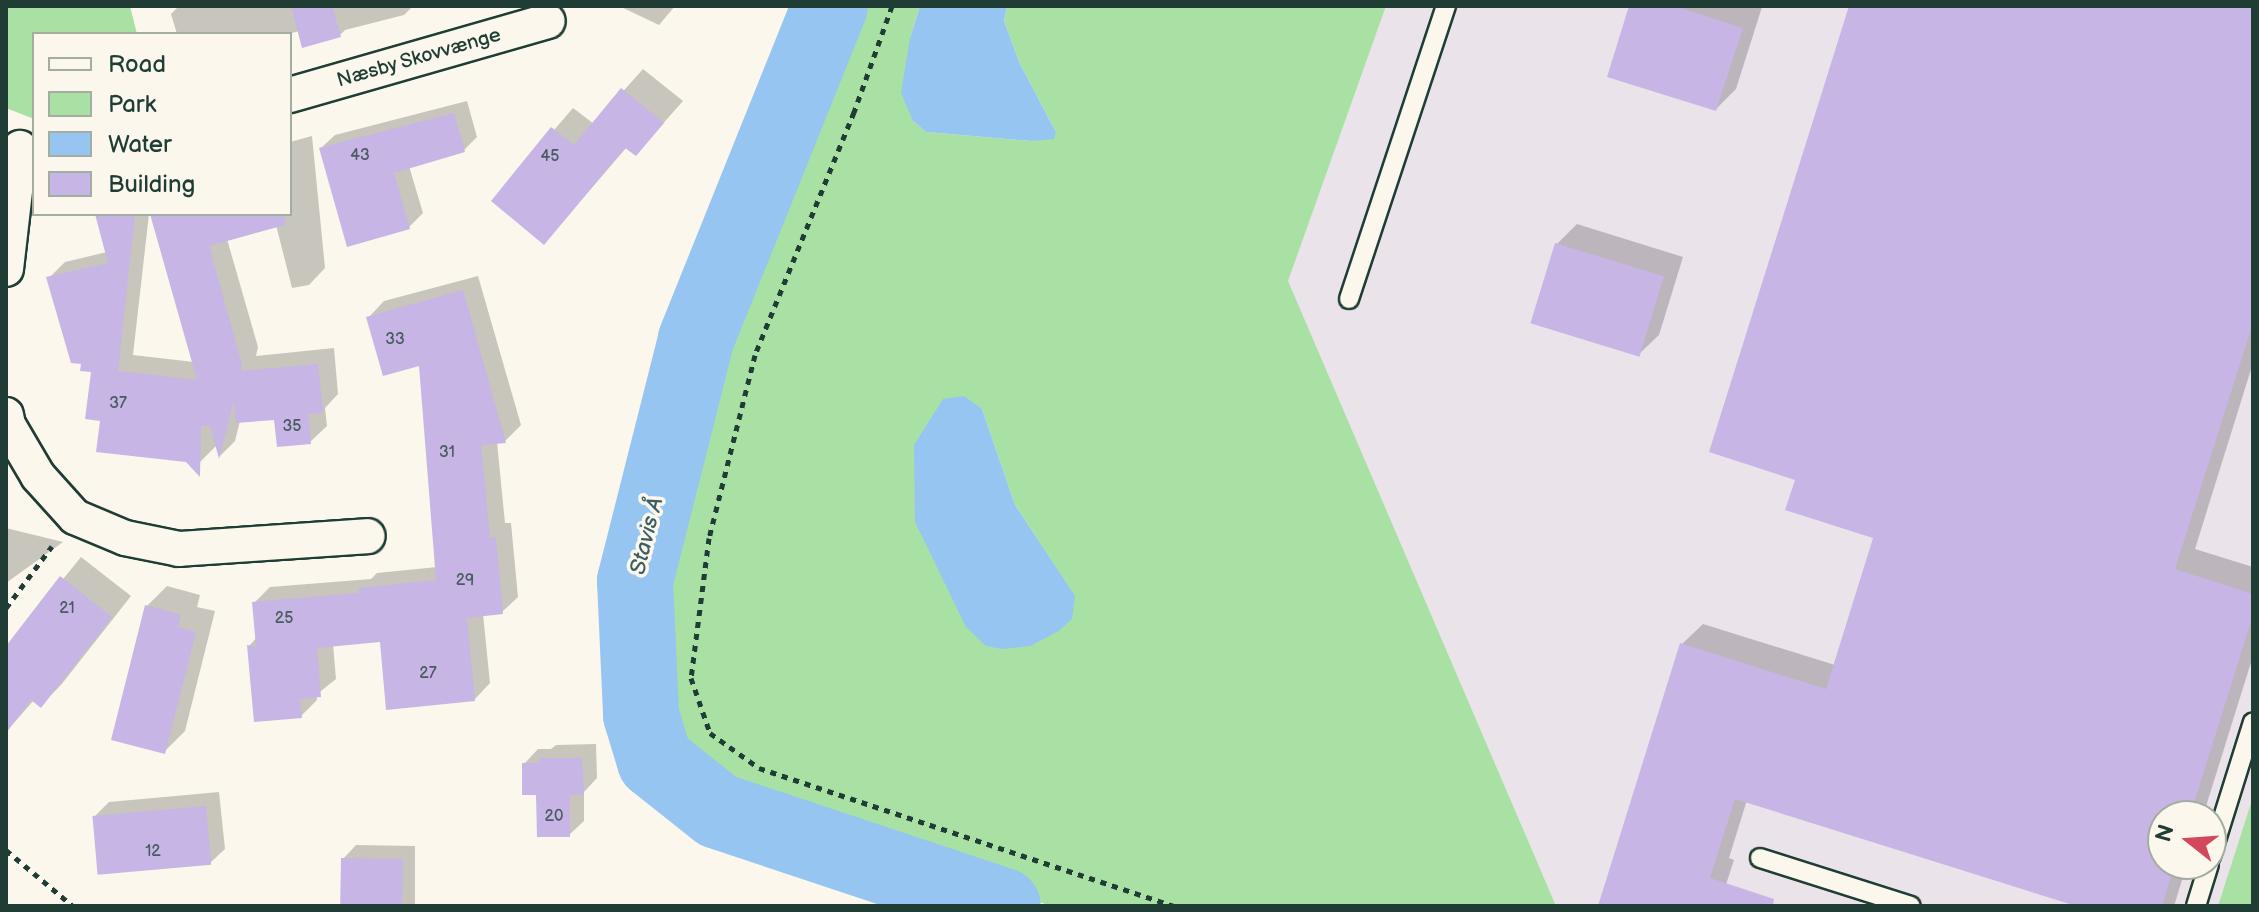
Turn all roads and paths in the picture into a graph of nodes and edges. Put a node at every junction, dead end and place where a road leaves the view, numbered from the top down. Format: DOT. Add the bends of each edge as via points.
graph roads {
  1 [pos="892,6"];
  2 [pos="1446,6"];
  3 [pos="548,21"];
  4 [pos="292,94"];
  5 [pos="20,146"];
  6 [pos="6,269"];
  7 [pos="1349,299"];
  8 [pos="6,415"];
  9 [pos="75,517"];
  10 [pos="368,536"];
  11 [pos="6,608"];
  12 [pos="2253,722"];
  13 [pos="2227,805"];
  14 [pos="6,850"];
  15 [pos="1760,858"];
  16 [pos="2204,880"];
  17 [pos="73,906"];
  18 [pos="1174,906"];
  19 [pos="1911,906"];
  20 [pos="2196,906"];
  1 -- 18 [label="path" via="755,355 709,538 691,678 710,733 759,768"];
  2 -- 7 [label="lane"];
  3 -- 4 [label="street, Næsby Skovvænge"];
  5 -- 6 [label="street"];
  8 -- 9 [label="street" via="38,476"];
  9 -- 10 [label="street" via="125,538 179,549"];
  9 -- 11 [label="path"];
  12 -- 13 [label="lane"];
  14 -- 17 [label="path"];
  15 -- 19 [label="lane"];
  16 -- 20 [label="lane"];
}
